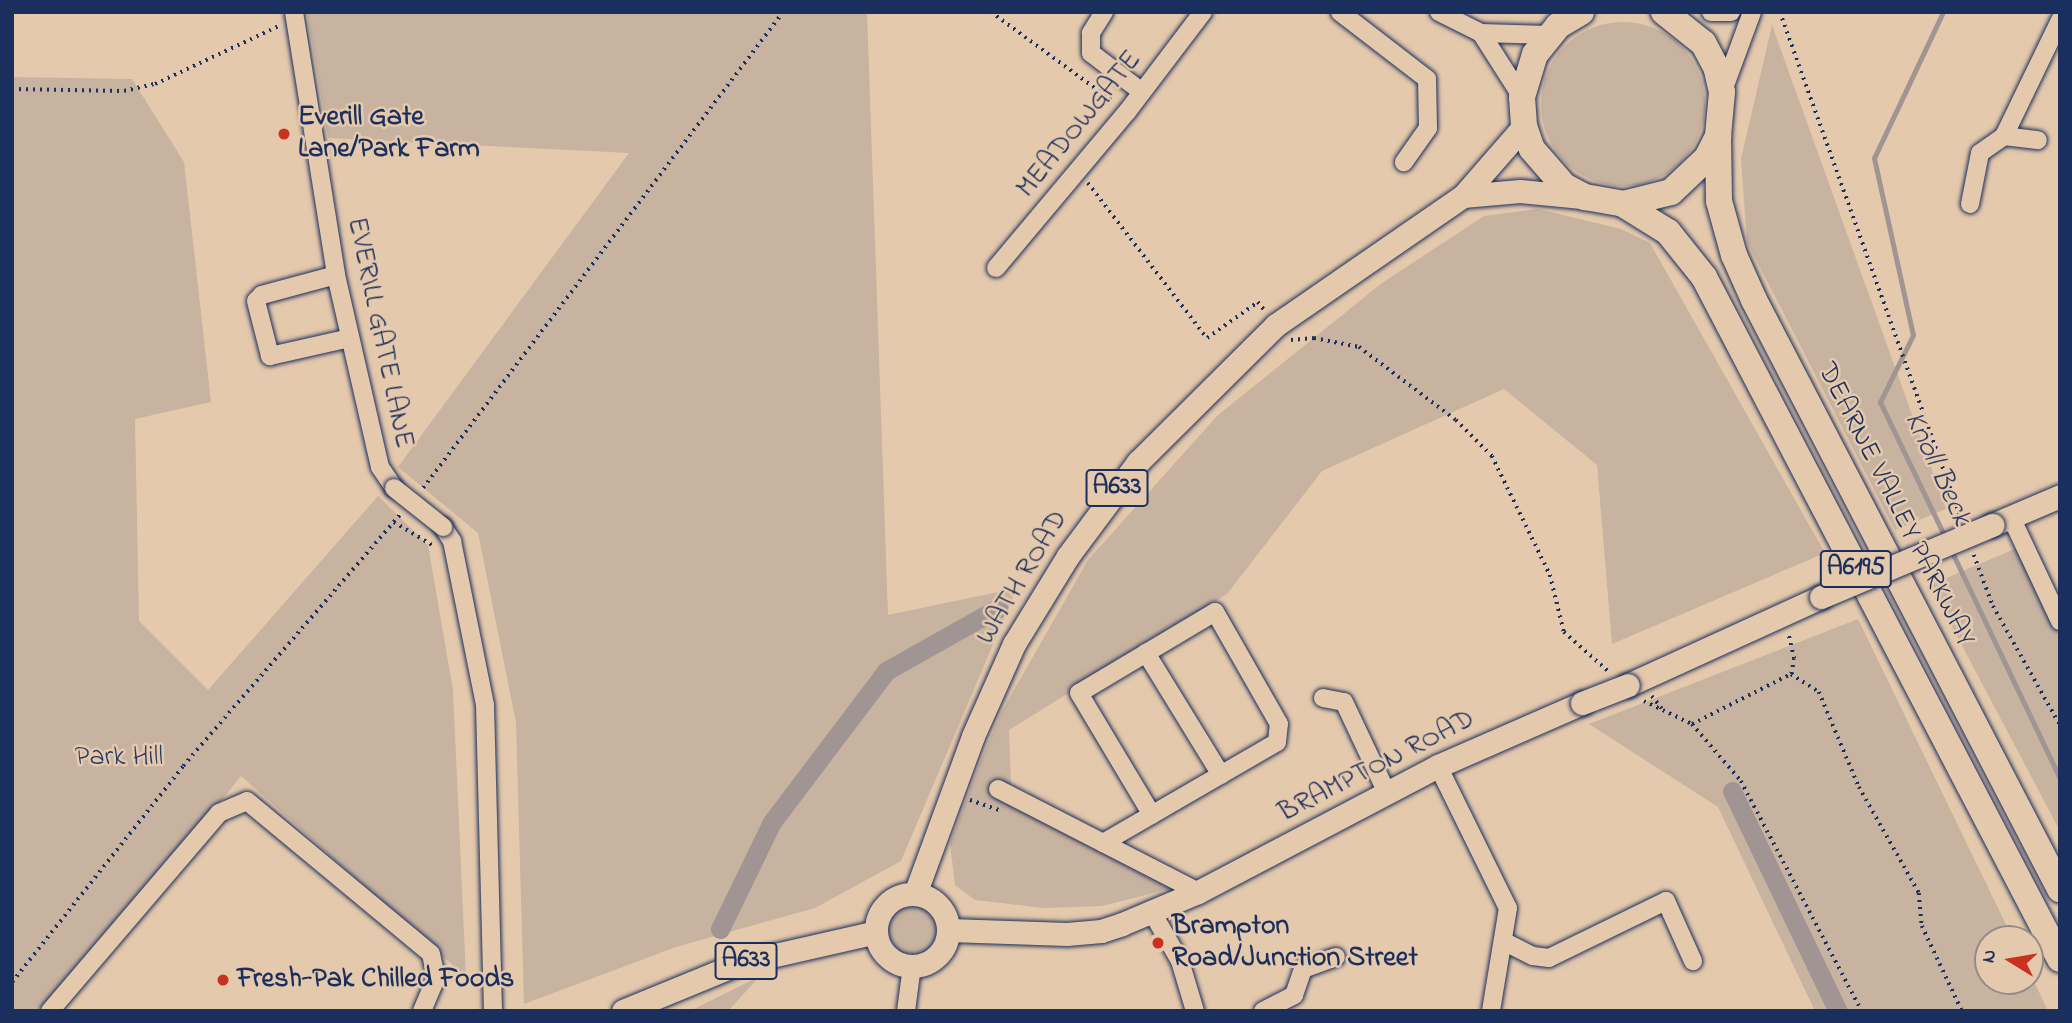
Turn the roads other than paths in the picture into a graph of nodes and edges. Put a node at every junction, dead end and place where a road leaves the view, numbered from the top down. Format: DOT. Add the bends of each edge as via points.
graph roads {
  1 [pos="1104,12"];
  2 [pos="1203,12"];
  3 [pos="1340,12"];
  4 [pos="1439,12"];
  5 [pos="1581,12"];
  6 [pos="1664,12"];
  7 [pos="1711,12"];
  8 [pos="1731,12"];
  9 [pos="1752,12"];
  10 [pos="295,15"];
  11 [pos="2060,20"];
  12 [pos="1557,25"];
  13 [pos="1481,33"];
  14 [pos="1142,92"];
  15 [pos="1722,92"];
  16 [pos="1522,97"];
  17 [pos="1524,126"];
  18 [pos="1718,136"];
  19 [pos="2004,136"];
  20 [pos="2038,140"];
  21 [pos="1404,162"];
  22 [pos="1463,196"];
  23 [pos="1585,197"];
  24 [pos="1623,204"];
  25 [pos="1970,204"];
  26 [pos="996,268"];
  27 [pos="336,275"];
  28 [pos="350,338"];
  29 [pos="2060,496"];
  30 [pos="2001,521"];
  31 [pos="2060,621"];
  32 [pos="1146,653"];
  33 [pos="1323,698"];
  34 [pos="1438,766"];
  35 [pos="1221,775"];
  36 [pos="1387,793"];
  37 [pos="1005,799"];
  38 [pos="1152,815"];
  39 [pos="1103,843"];
  40 [pos="2060,889"];
  41 [pos="1198,891"];
  42 [pos="915,894"];
  43 [pos="1152,912"];
  44 [pos="948,930"];
  45 [pos="876,932"];
  46 [pos="1505,942"];
  47 [pos="1336,957"];
  48 [pos="2060,959"];
  49 [pos="1693,961"];
  50 [pos="912,966"];
  51 [pos="50,1011"];
  52 [pos="422,1011"];
  53 [pos="493,1011"];
  54 [pos="623,1011"];
  55 [pos="906,1011"];
  56 [pos="1195,1011"];
  57 [pos="1263,1011"];
  58 [pos="1491,1011"];
  1 -- 14 [label="street" via="1091,33 1091,53"];
  2 -- 14 [label="street, MEADOWGATE"];
  3 -- 21 [label="street" via="1427,79 1428,128"];
  4 -- 13 [label="street"];
  5 -- 12 [label="highway, A6195"];
  6 -- 15 [label="highway, A6195" via="1703,43"];
  7 -- 8 [label="street"];
  9 -- 15 [label="street"];
  10 -- 27 [label="street, EVERILL GATE LANE"];
  11 -- 19 [label="street"];
  12 -- 13 [label="street"];
  12 -- 16 [label="highway, A6195" via="1526,75"];
  13 -- 16 [label="street"];
  14 -- 26 [label="street, MEADOWGATE"];
  15 -- 18 [label="highway, A6195"];
  16 -- 17 [label="highway, A6195"];
  17 -- 22 [label="main road, WATH ROAD / A633"];
  17 -- 23 [label="highway, A6195" via="1546,169"];
  18 -- 24 [label="highway, A6195" via="1707,158 1671,192"];
  18 -- 40 [label="highway, DEARNE VALLEY PARKWAY / A6195" via="1719,201 1734,255 1754,300"];
  19 -- 20 [label="street"];
  19 -- 25 [label="street" via="1980,153"];
  22 -- 23 [label="main road, WATH ROAD / A633" via="1520,191"];
  22 -- 42 [label="main road, WATH ROAD / A633" via="1276,325 1138,461 1099,512 1014,643"];
  23 -- 24 [label="highway, A6195"];
  24 -- 48 [label="highway, A6195" via="1668,232 1704,276"];
  27 -- 28 [label="street, EVERILL GATE LANE"];
  27 -- 28 [label="street" via="262,295 256,301 270,356"];
  28 -- 53 [label="street, EVERILL GATE LANE, bridge" via="380,467 394,488 447,534 485,705"];
  29 -- 30 [label="main road, BRAMPTON ROAD"];
  30 -- 31 [label="street"];
  30 -- 34 [label="main road, BRAMPTON ROAD, bridge"];
  32 -- 35 [label="street"];
  32 -- 35 [label="street" via="1215,612 1279,724 1277,742"];
  32 -- 38 [label="street" via="1079,693"];
  33 -- 36 [label="street" via="1344,702"];
  34 -- 36 [label="main road, BRAMPTON ROAD"];
  34 -- 46 [label="street" via="1508,908"];
  35 -- 38 [label="street"];
  36 -- 41 [label="main road, BRAMPTON ROAD"];
  37 -- 39 [label="street"];
  38 -- 39 [label="street"];
  39 -- 41 [label="street"];
  41 -- 43 [label="main road, BRAMPTON ROAD"];
  42 -- 44 [label="main road" via="935,901"];
  42 -- 45 [label="main road" via="892,900 883,909"];
  43 -- 44 [label="main road, BRAMPTON ROAD" via="1101,932"];
  43 -- 56 [label="street" via="1180,961"];
  44 -- 50 [label="main road" via="942,951 923,965"];
  45 -- 50 [label="main road" via="883,952"];
  45 -- 54 [label="main road, A633" via="740,963"];
  46 -- 49 [label="street" via="1533,956 1549,958 1666,901"];
  46 -- 58 [label="street"];
  47 -- 57 [label="street" via="1303,970 1294,995"];
  50 -- 55 [label="street"];
  51 -- 52 [label="street" via="219,813 247,801 431,954 436,978"];
}
